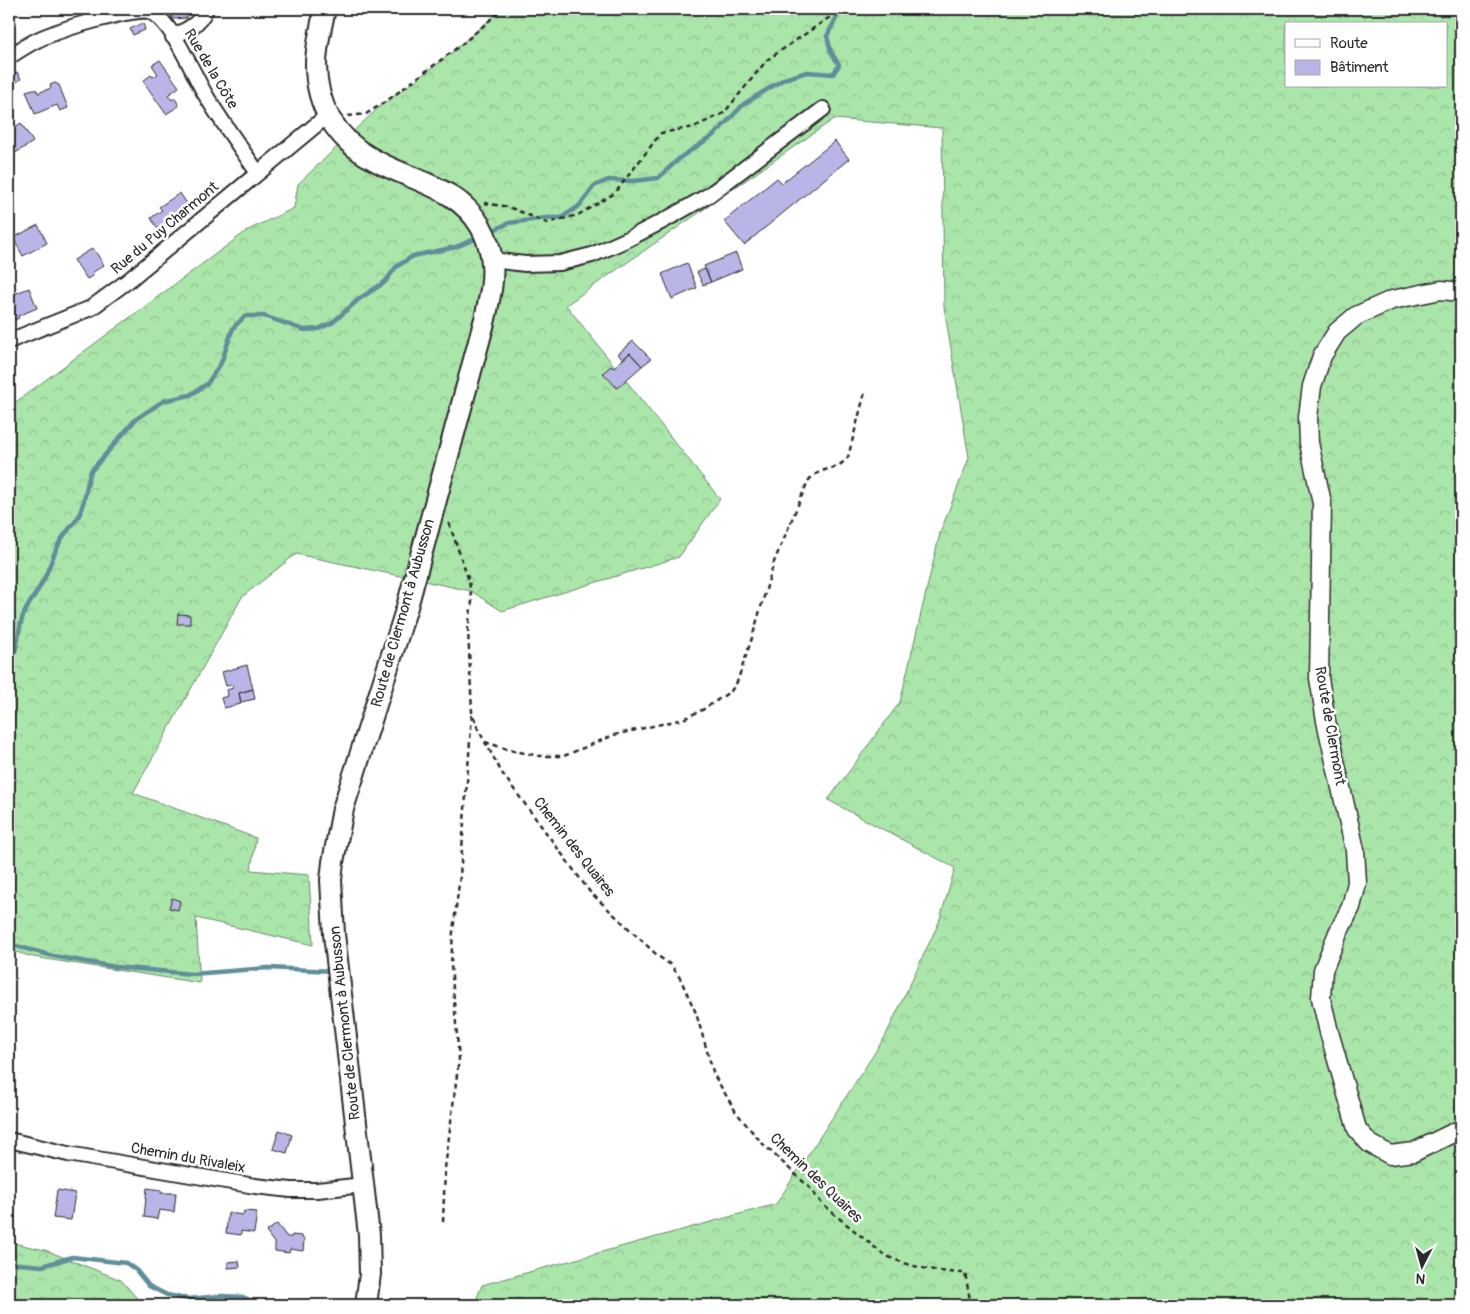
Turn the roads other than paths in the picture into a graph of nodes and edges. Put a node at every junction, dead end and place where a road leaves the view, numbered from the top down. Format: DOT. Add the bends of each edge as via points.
graph roads {
  1 [pos="206,9"];
  2 [pos="325,9"];
  3 [pos="173,37"];
  4 [pos="9,57"];
  5 [pos="823,109"];
  6 [pos="328,115"];
  7 [pos="258,173"];
  8 [pos="492,260"];
  9 [pos="1461,292"];
  10 [pos="9,341"];
  11 [pos="1461,1129"];
  12 [pos="9,1140"];
  13 [pos="364,1185"];
  14 [pos="366,1305"];
  1 -- 3 [label="street" via="196,25"];
  2 -- 6 [label="main road, Route de Clermont à Aubusson" via="316,66 319,92"];
  3 -- 4 [label="street, Rue de la Côte" via="150,10 139,10 48,35"];
  3 -- 7 [label="street, Rue de la Côte" via="205,95"];
  5 -- 8 [label="street" via="709,194 628,239 592,255 560,263 525,264"];
  6 -- 7 [label="street, Rue du Puy Charmont"];
  6 -- 8 [label="main road, Route de Clermont à Aubusson" via="338,131 360,152 441,189 464,205 484,232"];
  7 -- 10 [label="street, Rue du Puy Charmont" via="91,308"];
  8 -- 13 [label="main road, Route de Clermont à Aubusson" via="485,319 407,607 344,809 333,862 334,934"];
  9 -- 11 [label="street, Route de Clermont" via="1441,290 1392,300 1356,316 1338,332 1322,356 1312,386 1308,417 1309,443 1322,503 1319,678 1355,850 1357,883 1351,908 1323,970 1321,998 1328,1032 1357,1129 1369,1143 1390,1155 1414,1152"];
  12 -- 13 [label="street, Chemin du Rivaleix" via="68,1154 255,1186 308,1190"];
  13 -- 14 [label="main road, Route de Clermont à Aubusson" via="370,1256"];
}
